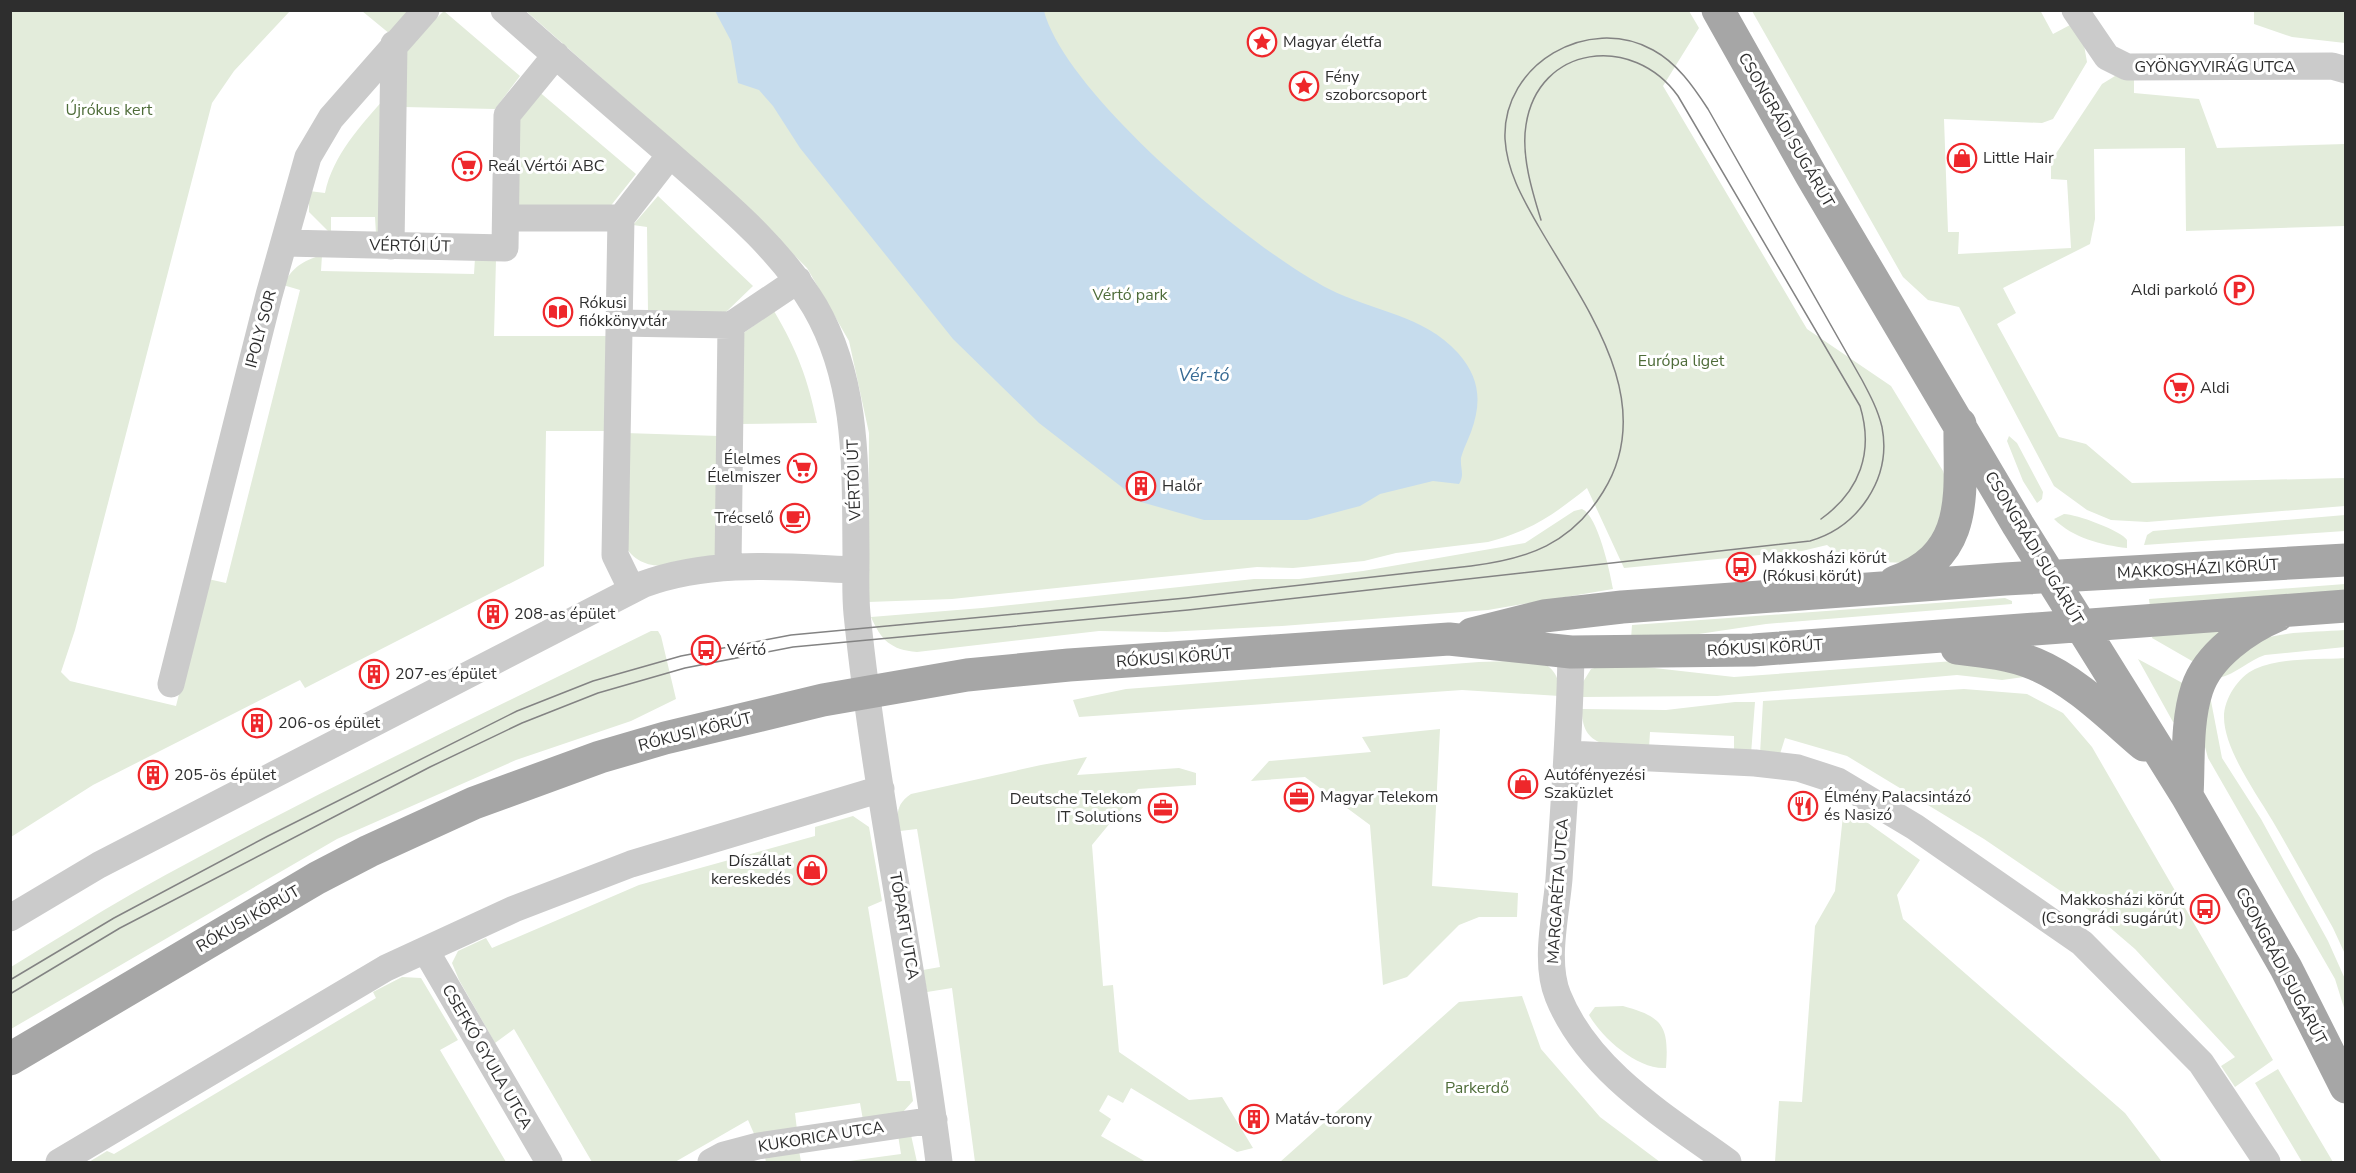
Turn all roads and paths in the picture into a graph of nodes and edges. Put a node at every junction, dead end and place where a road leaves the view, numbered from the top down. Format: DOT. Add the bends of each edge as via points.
graph roads {
  1 [pos="426,10"];
  2 [pos="504,10"];
  3 [pos="1718,10"];
  4 [pos="2074,10"];
  5 [pos="394,44"];
  6 [pos="556,55"];
  7 [pos="2346,70"];
  8 [pos="670,155"];
  9 [pos="506,218"];
  10 [pos="621,218"];
  11 [pos="285,243"];
  12 [pos="391,246"];
  13 [pos="798,280"];
  14 [pos="619,323"];
  15 [pos="730,325"];
  16 [pos="1960,424"];
  17 [pos="2346,560"];
  18 [pos="728,566"];
  19 [pos="856,570"];
  20 [pos="2051,577"];
  21 [pos="1876,589"];
  22 [pos="632,590"];
  23 [pos="2346,606"];
  24 [pos="1610,608"];
  25 [pos="2292,610"];
  26 [pos="1544,616"];
  27 [pos="2080,625"];
  28 [pos="1449,639"];
  29 [pos="1896,639"];
  30 [pos="1571,652"];
  31 [pos="171,684"];
  32 [pos="866,690"];
  33 [pos="1568,754"];
  34 [pos="2166,763"];
  35 [pos="881,789"];
  36 [pos="2187,796"];
  37 [pos="10,918"];
  38 [pos="426,951"];
  39 [pos="10,1059"];
  40 [pos="2346,1087"];
  41 [pos="934,1120"];
  42 [pos="59,1162"];
  43 [pos="549,1162"];
  44 [pos="711,1162"];
  45 [pos="939,1162"];
  46 [pos="1728,1162"];
  47 [pos="2267,1162"];
  1 -- 5 [label="street, IPOLY SOR"];
  2 -- 6 [label="street, VÉRTÓI ÚT"];
  3 -- 16 [label="main road, CSONGRÁDI SUGÁRÚT"];
  4 -- 7 [label="street, GYÖNGYVIRÁG UTCA" via="2107,57 2127,68 2332,66"];
  5 -- 11 [label="street, IPOLY SOR" via="331,118 308,156"];
  5 -- 12 [label="street"];
  6 -- 8 [label="street, VÉRTÓI ÚT"];
  6 -- 9 [label="street, VÉRTÓI ÚT" via="507,115"];
  8 -- 10 [label="street"];
  8 -- 13 [label="street, VÉRTÓI ÚT" via="732,207"];
  9 -- 10 [label="street"];
  9 -- 12 [label="street, VÉRTÓI ÚT" via="504,248"];
  10 -- 14 [label="street"];
  11 -- 12 [label="street, VÉRTÓI ÚT"];
  11 -- 31 [label="street, IPOLY SOR"];
  13 -- 15 [label="street"];
  13 -- 19 [label="street, VÉRTÓI ÚT" via="837,354 849,399 855,447"];
  14 -- 15 [label="street"];
  14 -- 22 [label="street" via="615,555"];
  15 -- 18 [label="street"];
  16 -- 20 [label="main road, CSONGRÁDI SUGÁRÚT"];
  16 -- 21 [label="main road" via="1959,505 1953,534 1936,559 1924,568"];
  17 -- 20 [label="main road, MAKKOSHÁZI KÖRÚT"];
  18 -- 19 [label="street"];
  18 -- 22 [label="street" via="674,573"];
  19 -- 32 [label="street, VÉRTÓI ÚT" via="856,610"];
  20 -- 21 [label="main road, RÓKUSI KÖRÚT"];
  20 -- 27 [label="main road, CSONGRÁDI SUGÁRÚT"];
  21 -- 24 [label="main road, RÓKUSI KÖRÚT"];
  22 -- 37 [label="street" via="99,865"];
  23 -- 25 [label="main road"];
  24 -- 26 [label="main road, RÓKUSI KÖRÚT"];
  24 -- 30 [label="main road" via="1591,617 1577,632"];
  25 -- 27 [label="main road"];
  25 -- 36 [label="main road" via="2244,634 2215,660 2200,681 2192,714"];
  26 -- 28 [label="main road, RÓKUSI KÖRÚT"];
  26 -- 30 [label="main road" via="1562,630"];
  27 -- 29 [label="main road, RÓKUSI KÖRÚT"];
  27 -- 34 [label="main road, CSONGRÁDI SUGÁRÚT"];
  28 -- 30 [label="main road, RÓKUSI KÖRÚT"];
  28 -- 32 [label="main road, RÓKUSI KÖRÚT" via="1018,669"];
  29 -- 30 [label="main road, RÓKUSI KÖRÚT" via="1743,650"];
  29 -- 34 [label="main road" via="1991,652 2032,663 2085,696"];
  30 -- 33 [label="street, MARGARÉTA UTCA"];
  32 -- 35 [label="street, TÓPART UTCA"];
  32 -- 39 [label="main road, RÓKUSI KÖRÚT" via="665,738 558,771 474,803 317,878"];
  33 -- 46 [label="street, MARGARÉTA UTCA" via="1554,937 1553,971 1559,998 1588,1046 1638,1096"];
  33 -- 47 [label="street" via="1755,763 1798,768 1838,781 1916,827 2082,943 2201,1064"];
  34 -- 36 [label="main road, CSONGRÁDI SUGÁRÚT"];
  35 -- 38 [label="street" via="631,864 514,909"];
  35 -- 41 [label="street, TÓPART UTCA"];
  36 -- 40 [label="main road, CSONGRÁDI SUGÁRÚT" via="2286,968"];
  38 -- 42 [label="street" via="386,968"];
  38 -- 43 [label="street, CSEFKÓ GYULA UTCA"];
  41 -- 44 [label="street, KUKORICA UTCA" via="758,1146"];
  41 -- 45 [label="street, TÓPART UTCA"];
}
